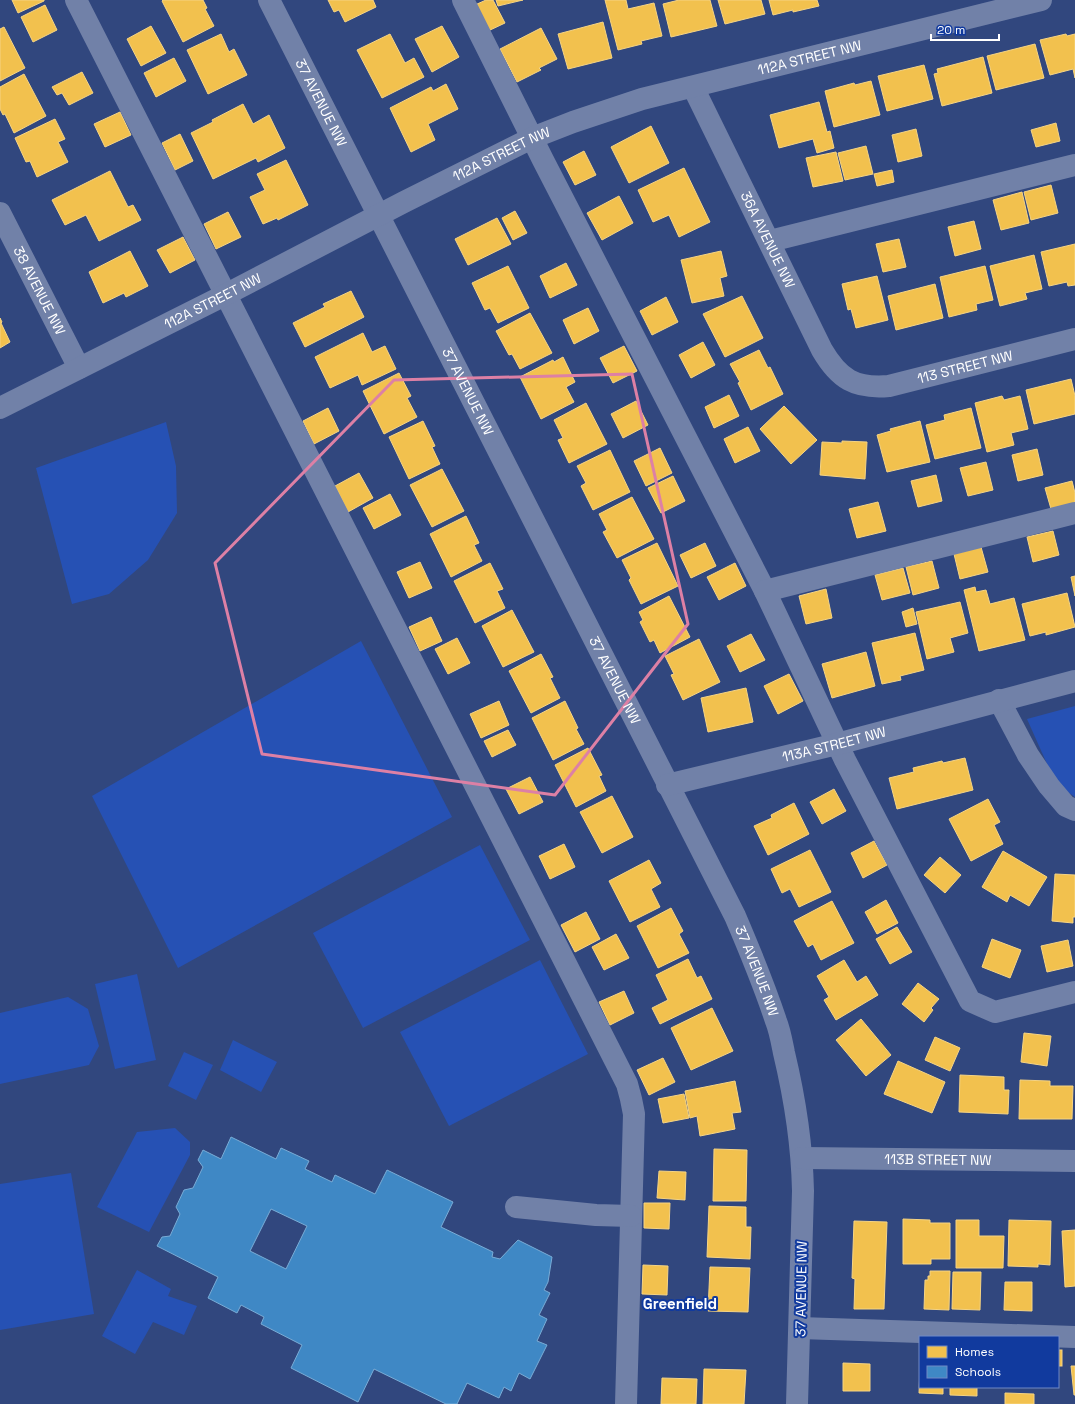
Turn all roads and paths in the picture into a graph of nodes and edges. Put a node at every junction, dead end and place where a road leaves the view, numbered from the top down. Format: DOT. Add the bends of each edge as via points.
graph roads {
  1 [pos="76,0"];
  2 [pos="269,0"];
  3 [pos="463,0"];
  4 [pos="1041,0"];
  5 [pos="978,7"];
  6 [pos="693,87"];
  7 [pos="532,138"];
  8 [pos="1075,165"];
  9 [pos="0,213"];
  10 [pos="379,215"];
  11 [pos="770,241"];
  12 [pos="225,294"];
  13 [pos="1075,339"];
  14 [pos="79,368"];
  15 [pos="855,383"];
  16 [pos="0,408"];
  17 [pos="1075,513"];
  18 [pos="765,591"];
  19 [pos="1075,681"];
  20 [pos="999,700"];
  21 [pos="837,744"];
  22 [pos="668,785"];
  23 [pos="1075,810"];
  24 [pos="1075,992"];
  25 [pos="802,1158"];
  26 [pos="1075,1162"];
  27 [pos="516,1207"];
  28 [pos="631,1216"];
  29 [pos="800,1328"];
  30 [pos="1044,1336"];
  31 [pos="1059,1336"];
  32 [pos="1075,1337"];
  33 [pos="626,1404"];
  34 [pos="797,1404"];
  1 -- 12 [label="street"];
  2 -- 10 [label="street, 37 AVENUE NW"];
  3 -- 7 [label="street"];
  4 -- 5 [label="street, 112A STREET NW"];
  5 -- 6 [label="street, 112A STREET NW"];
  6 -- 7 [label="street, 112A STREET NW" via="603,111"];
  6 -- 11 [label="street, 36A AVENUE NW"];
  7 -- 10 [label="street, 112A STREET NW"];
  7 -- 18 [label="street"];
  8 -- 11 [label="street"];
  9 -- 14 [label="street, 38 AVENUE NW"];
  10 -- 12 [label="street, 112A STREET NW"];
  10 -- 22 [label="street, 37 AVENUE NW"];
  11 -- 15 [label="street, 36A AVENUE NW" via="827,359 835,369"];
  12 -- 14 [label="street, 112A STREET NW"];
  12 -- 28 [label="street" via="627,1084 634,1114"];
  13 -- 15 [label="street, 113 STREET NW" via="889,386 874,387"];
  14 -- 16 [label="street, 112A STREET NW"];
  17 -- 18 [label="street"];
  18 -- 21 [label="street"];
  19 -- 20 [label="street, 113A STREET NW"];
  20 -- 21 [label="street, 113A STREET NW"];
  20 -- 23 [label="street" via="1028,755 1049,786 1066,806"];
  21 -- 22 [label="street, 113A STREET NW"];
  21 -- 24 [label="street" via="970,1001 995,1012"];
  22 -- 25 [label="street, 37 AVENUE NW" via="735,916 777,1022 790,1079"];
  25 -- 26 [label="street, 113B STREET NW"];
  25 -- 29 [label="street, 37 AVENUE NW"];
  27 -- 28 [label="street"];
  28 -- 33 [label="street"];
  29 -- 30 [label="street"];
  29 -- 34 [label="street, 37 AVENUE NW"];
  31 -- 32 [label="street"];
}
